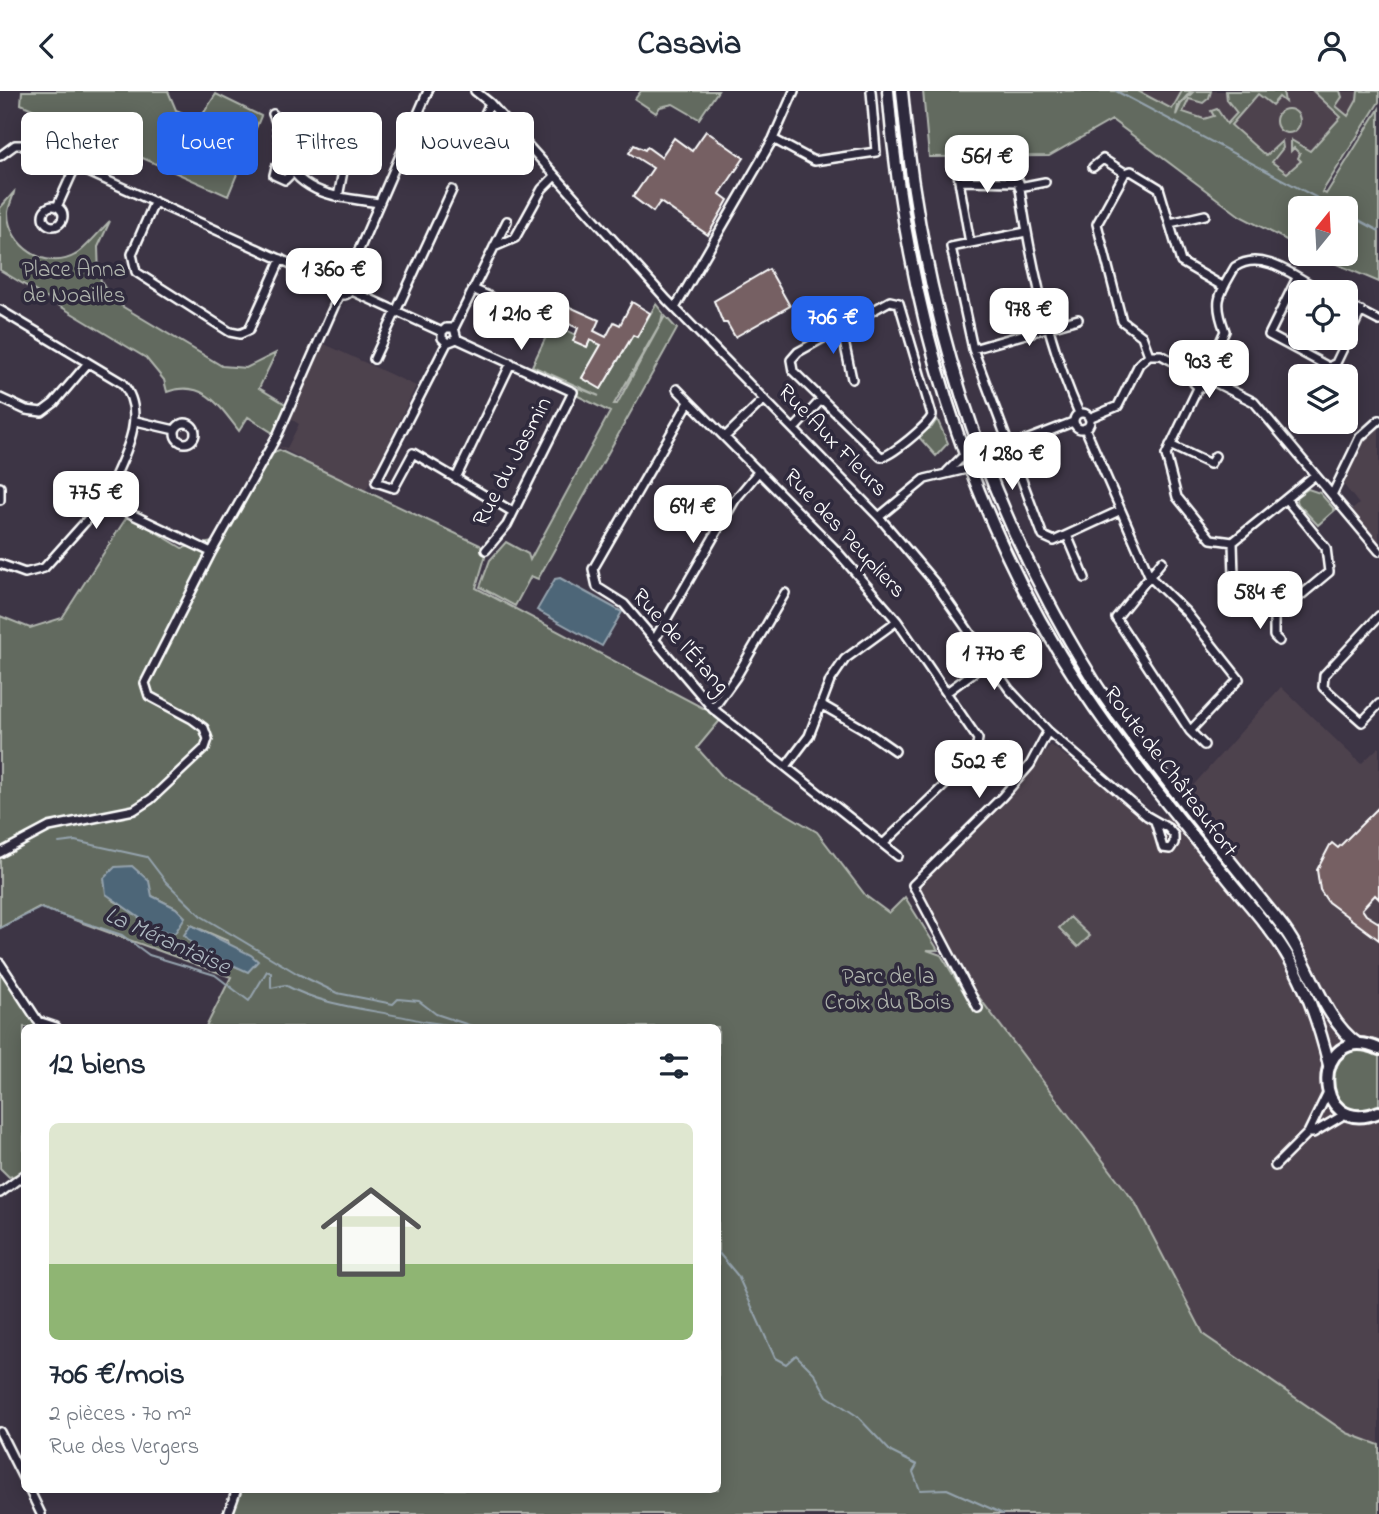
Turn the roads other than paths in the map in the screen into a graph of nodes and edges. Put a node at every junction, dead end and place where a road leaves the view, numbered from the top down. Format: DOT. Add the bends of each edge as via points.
graph roads {
  1 [pos="428,91"];
  2 [pos="475,91"];
  3 [pos="794,91"];
  4 [pos="871,91"];
  5 [pos="888,91"];
  6 [pos="902,91"];
  7 [pos="490,103"];
  8 [pos="486,112"];
  9 [pos="498,112"];
  10 [pos="773,139"];
  11 [pos="21,144"];
  12 [pos="534,152"];
  13 [pos="0,156"];
  14 [pos="957,163"];
  15 [pos="1093,167"];
  16 [pos="1125,173"];
  17 [pos="71,175"];
  18 [pos="92,175"];
  19 [pos="274,175"];
  20 [pos="290,175"];
  21 [pos="296,175"];
  22 [pos="342,175"];
  23 [pos="555,176"];
  24 [pos="959,181"];
  25 [pos="1045,182"];
  26 [pos="1019,187"];
  27 [pos="452,190"];
  28 [pos="338,197"];
  29 [pos="153,203"];
  30 [pos="379,203"];
  31 [pos="57,207"];
  32 [pos="1205,215"];
  33 [pos="507,221"];
  34 [pos="1170,223"];
  35 [pos="1026,232"];
  36 [pos="970,243"];
  37 [pos="494,247"];
  38 [pos="281,259"];
  39 [pos="1297,278"];
  40 [pos="346,280"];
  41 [pos="1301,280"];
  42 [pos="335,284"];
  43 [pos="1224,287"];
  44 [pos="473,289"];
  45 [pos="350,290"];
  46 [pos="340,295"];
  47 [pos="674,308"];
  48 [pos="0,310"];
  49 [pos="1358,310"];
  50 [pos="396,311"];
  51 [pos="1361,311"];
  52 [pos="527,314"];
  53 [pos="1078,319"];
  54 [pos="1379,320"];
  55 [pos="841,327"];
  56 [pos="1050,327"];
  57 [pos="454,328"];
  58 [pos="442,332"];
  59 [pos="457,339"];
  60 [pos="447,343"];
  61 [pos="973,349"];
  62 [pos="1149,355"];
  63 [pos="374,359"];
  64 [pos="88,363"];
  65 [pos="511,363"];
  66 [pos="1209,368"];
  67 [pos="1193,372"];
  68 [pos="852,379"];
  69 [pos="1212,381"];
  70 [pos="1199,386"];
  71 [pos="677,389"];
  72 [pos="0,398"];
  73 [pos="764,399"];
  74 [pos="821,400"];
  75 [pos="689,402"];
  76 [pos="1079,413"];
  77 [pos="1089,418"];
  78 [pos="1379,420"];
  79 [pos="136,421"];
  80 [pos="1073,422"];
  81 [pos="1085,428"];
  82 [pos="794,429"];
  83 [pos="175,430"];
  84 [pos="725,437"];
  85 [pos="1170,445"];
  86 [pos="1009,448"];
  87 [pos="979,451"];
  88 [pos="966,456"];
  89 [pos="1214,456"];
  90 [pos="978,466"];
  91 [pos="759,471"];
  92 [pos="947,472"];
  93 [pos="1315,475"];
  94 [pos="456,478"];
  95 [pos="0,487"];
  96 [pos="1332,495"];
  97 [pos="1286,499"];
  98 [pos="0,500"];
  99 [pos="104,501"];
  100 [pos="1119,511"];
  101 [pos="513,512"];
  102 [pos="879,517"];
  103 [pos="1067,535"];
  104 [pos="1233,542"];
  105 [pos="213,549"];
  106 [pos="486,550"];
  107 [pos="1379,551"];
  108 [pos="1162,561"];
  109 [pos="0,563"];
  110 [pos="1150,577"];
  111 [pos="1085,578"];
  112 [pos="786,593"];
  113 [pos="1274,607"];
  114 [pos="1379,616"];
  115 [pos="897,621"];
  116 [pos="655,639"];
  117 [pos="1279,641"];
  118 [pos="989,661"];
  119 [pos="947,692"];
  120 [pos="1379,704"];
  121 [pos="822,705"];
  122 [pos="713,709"];
  123 [pos="1048,731"];
  124 [pos="1190,731"];
  125 [pos="1204,745"];
  126 [pos="894,751"];
  127 [pos="787,765"];
  128 [pos="1156,821"];
  129 [pos="883,844"];
  130 [pos="0,853"];
  131 [pos="898,856"];
  132 [pos="0,963"];
  133 [pos="978,1008"];
  134 [pos="41,1024"];
  135 [pos="1358,1044"];
  136 [pos="1377,1046"];
  137 [pos="1329,1065"];
  138 [pos="1328,1092"];
  139 [pos="1379,1112"];
  140 [pos="1347,1113"];
  141 [pos="1367,1116"];
  142 [pos="1379,1121"];
  143 [pos="1308,1132"];
  144 [pos="1275,1166"];
  145 [pos="21,1177"];
  146 [pos="0,1193"];
  147 [pos="0,1432"];
  148 [pos="21,1474"];
  149 [pos="31,1493"];
  150 [pos="236,1493"];
  151 [pos="41,1514"];
  152 [pos="228,1514"];
  1 -- 30 [label="street"];
  2 -- 7 [label="street, Rue Aux Fleurs"];
  3 -- 10 [label="street"];
  4 -- 10 [label="street" via="876,152 814,161"];
  5 -- 88 [label="main road, Route de Châteaufort" via="912,270"];
  6 -- 87 [label="main road, Route de Châteaufort" via="926,267 953,376"];
  7 -- 8 [label="street"];
  7 -- 9 [label="street, Rue Aux Fleurs"];
  10 -- 47 [label="street"];
  11 -- 13 [label="street" via="7,148"];
  12 -- 23 [label="street, Rue Aux Fleurs"];
  14 -- 24 [label="street"];
  15 -- 16 [label="street" via="1103,159"];
  16 -- 34 [label="street" via="1131,171 1159,188"];
  16 -- 62 [label="street" via="1097,224 1122,321 1142,337"];
  17 -- 31 [label="street"];
  18 -- 29 [label="street"];
  19 -- 20 [label="street" via="285,180"];
  21 -- 28 [label="street" via="322,194"];
  22 -- 28 [label="street"];
  23 -- 37 [label="street" via="542,189 515,238"];
  23 -- 47 [label="street, Rue Aux Fleurs"];
  24 -- 26 [label="street" via="1019,182"];
  24 -- 36 [label="street"];
  25 -- 26 [label="street"];
  26 -- 35 [label="street"];
  27 -- 50 [label="street"];
  28 -- 30 [label="street"];
  29 -- 38 [label="street"];
  29 -- 38 [label="street" via="132,254 135,272 230,332 248,330"];
  30 -- 40 [label="street"];
  32 -- 34 [label="street"];
  33 -- 37 [label="street"];
  34 -- 43 [label="street" via="1181,262"];
  35 -- 36 [label="street"];
  35 -- 56 [label="street"];
  36 -- 61 [label="street" via="950,247"];
  37 -- 44 [label="street"];
  38 -- 42 [label="street"];
  39 -- 41 [label="street"];
  39 -- 43 [label="street" via="1260,260 1250,260 1235,268"];
  39 -- 51 [label="street" via="1269,335 1329,367 1336,363"];
  40 -- 42 [label="street"];
  40 -- 45 [label="street"];
  42 -- 46 [label="street"];
  43 -- 66 [label="street" via="1216,306 1224,337"];
  44 -- 52 [label="street"];
  44 -- 57 [label="street"];
  45 -- 46 [label="street"];
  45 -- 50 [label="street"];
  46 -- 105 [label="street" via="278,434"];
  47 -- 73 [label="street, Rue Aux Fleurs"];
  48 -- 64 [label="street"];
  49 -- 51 [label="street"];
  50 -- 58 [label="street"];
  50 -- 63 [label="street"];
  51 -- 54 [label="street"];
  53 -- 56 [label="street"];
  55 -- 68 [label="street"];
  55 -- 74 [label="street" via="791,360 793,371"];
  55 -- 74 [label="street" via="885,302 899,303 931,421 890,455 881,457"];
  56 -- 61 [label="street"];
  56 -- 76 [label="street"];
  57 -- 58 [label="street"];
  57 -- 59 [label="street"];
  58 -- 60 [label="street"];
  59 -- 60 [label="street"];
  59 -- 65 [label="street"];
  60 -- 94 [label="street" via="376,480 394,488 413,453"];
  61 -- 86 [label="street"];
  62 -- 67 [label="street" via="1161,355"];
  62 -- 77 [label="street" via="1139,364 1118,406"];
  64 -- 72 [label="street" via="42,412"];
  64 -- 79 [label="street" via="125,387"];
  65 -- 94 [label="street"];
  65 -- 101 [label="street, Rue du Jasmin" via="573,392"];
  66 -- 67 [label="street" via="1200,366"];
  66 -- 69 [label="street"];
  67 -- 70 [label="street"];
  69 -- 70 [label="street"];
  69 -- 93 [label="street" via="1254,402"];
  70 -- 85 [label="street"];
  71 -- 75 [label="street, Rue des Peupliers"];
  73 -- 82 [label="street, Rue Aux Fleurs"];
  73 -- 84 [label="street"];
  74 -- 82 [label="street"];
  75 -- 84 [label="street, Rue des Peupliers"];
  75 -- 116 [label="street, Rue de l'Étang" via="593,569 597,587 624,604"];
  76 -- 77 [label="street"];
  76 -- 80 [label="street"];
  77 -- 81 [label="street"];
  78 -- 96 [label="street" via="1360,437"];
  79 -- 83 [label="street"];
  79 -- 99 [label="street"];
  80 -- 81 [label="street" via="1077,428"];
  80 -- 86 [label="street"];
  81 -- 100 [label="street"];
  82 -- 102 [label="street, Rue Aux Fleurs"];
  84 -- 91 [label="street, Rue des Peupliers"];
  85 -- 89 [label="street" via="1210,464"];
  85 -- 104 [label="street" via="1166,455 1177,497 1211,539"];
  86 -- 87 [label="street"];
  86 -- 90 [label="street" via="999,461"];
  86 -- 103 [label="street" via="1043,536 1054,541"];
  87 -- 88 [label="street"];
  87 -- 90 [label="main road, Route de Châteaufort"];
  88 -- 90 [label="main road, Route de Châteaufort"];
  88 -- 92 [label="street" via="951,464"];
  90 -- 92 [label="street"];
  90 -- 135 [label="main road, Route de Châteaufort" via="1093,680 1178,797 1295,941 1336,1024"];
  90 -- 137 [label="main road, Route de Châteaufort" via="1028,596 1082,688 1280,944 1303,986"];
  91 -- 115 [label="street, Rue des Peupliers"];
  91 -- 116 [label="street" via="735,500"];
  92 -- 102 [label="street" via="926,479"];
  93 -- 96 [label="street"];
  93 -- 97 [label="street"];
  94 -- 101 [label="street"];
  95 -- 98 [label="street"];
  96 -- 107 [label="street"];
  97 -- 104 [label="street"];
  97 -- 113 [label="street" via="1326,548 1329,572 1287,607"];
  99 -- 105 [label="street"];
  99 -- 109 [label="street" via="44,568 25,573"];
  100 -- 103 [label="street"];
  100 -- 110 [label="street"];
  101 -- 106 [label="street, Rue du Jasmin"];
  102 -- 118 [label="street, Rue Aux Fleurs" via="935,583"];
  103 -- 111 [label="street"];
  104 -- 113 [label="street" via="1234,577 1259,606"];
  105 -- 130 [label="street" via="145,683 149,696 204,728 208,739 202,753 134,810 49,827"];
  108 -- 110 [label="street"];
  110 -- 124 [label="street" via="1116,618"];
  110 -- 124 [label="street" via="1239,679"];
  112 -- 122 [label="street"];
  113 -- 117 [label="street" via="1274,636"];
  114 -- 120 [label="street" via="1324,674 1323,687 1362,722"];
  115 -- 119 [label="street, Rue des Peupliers"];
  115 -- 121 [label="street" via="845,659 830,681"];
  116 -- 122 [label="street, Rue de l'Étang"];
  118 -- 119 [label="street"];
  118 -- 123 [label="street, Rue Aux Fleurs"];
  119 -- 129 [label="street, Rue des Peupliers" via="978,739 979,749"];
  121 -- 126 [label="street"];
  121 -- 127 [label="street" via="809,736"];
  122 -- 127 [label="street, Rue de l'Étang"];
  123 -- 128 [label="street, Rue Aux Fleurs"];
  123 -- 133 [label="street" via="1030,765 1002,797 913,885"];
  124 -- 125 [label="street"];
  127 -- 129 [label="street, Rue de l'Étang"];
  129 -- 131 [label="street, Rue de l'Étang"];
  132 -- 134 [label="street"];
  135 -- 136 [label="main road"];
  135 -- 137 [label="main road" via="1341,1051"];
  137 -- 138 [label="main road"];
  138 -- 140 [label="main road"];
  138 -- 143 [label="street"];
  139 -- 141 [label="main road"];
  140 -- 141 [label="main road"];
  140 -- 143 [label="street"];
  141 -- 142 [label="main road"];
  143 -- 144 [label="street"];
  145 -- 146 [label="street"];
  147 -- 148 [label="street"];
  149 -- 151 [label="street"];
  150 -- 152 [label="street"];
}
